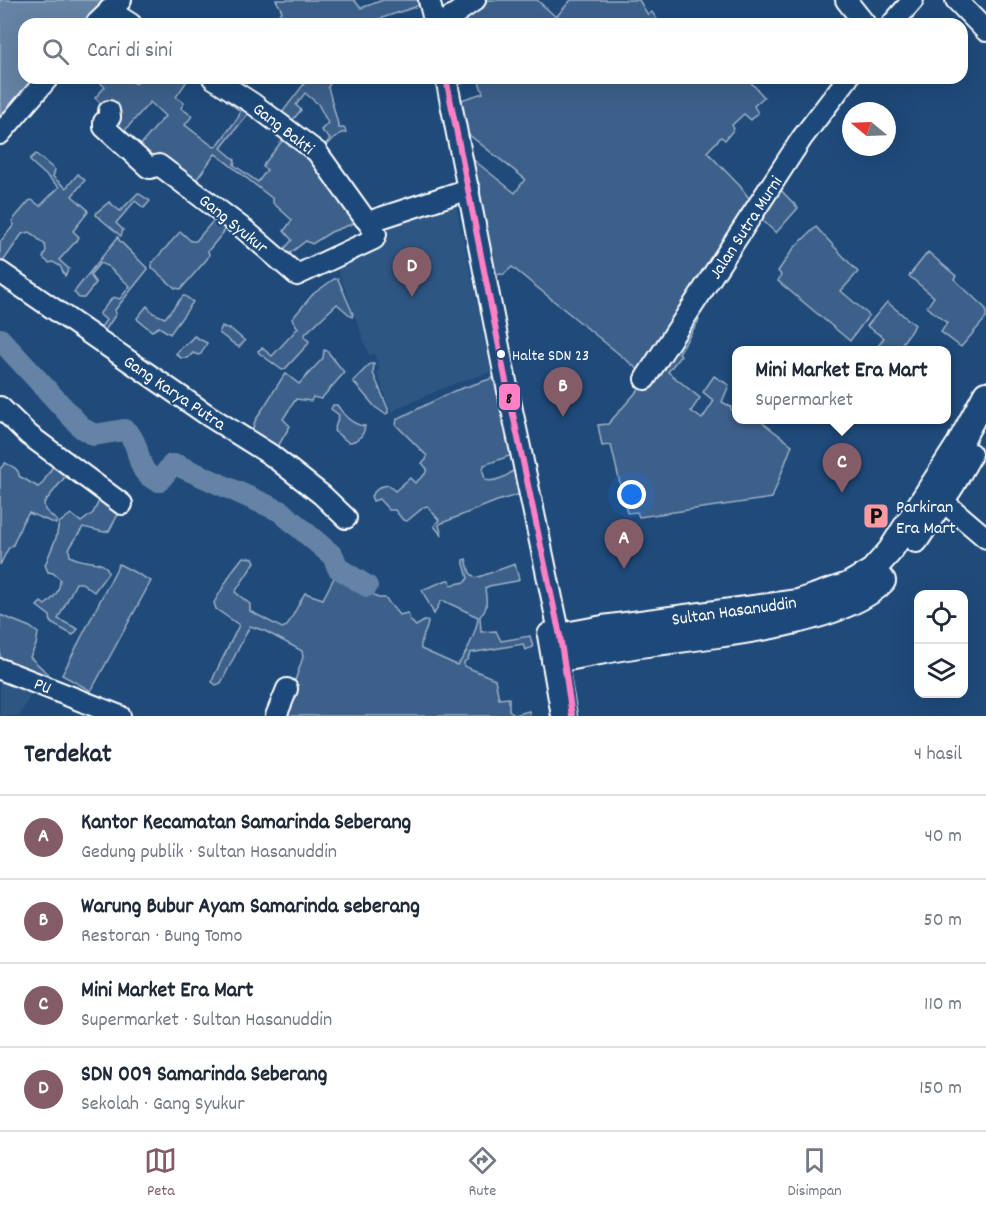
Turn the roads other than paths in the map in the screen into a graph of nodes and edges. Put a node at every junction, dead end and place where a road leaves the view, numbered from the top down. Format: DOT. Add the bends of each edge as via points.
graph roads {
  1 [pos="429,0"];
  2 [pos="475,0"];
  3 [pos="846,0"];
  4 [pos="913,0"];
  5 [pos="956,0"];
  6 [pos="434,18"];
  7 [pos="450,18"];
  8 [pos="860,18"];
  9 [pos="897,18"];
  10 [pos="986,31"];
  11 [pos="43,84"];
  12 [pos="222,84"];
  13 [pos="447,84"];
  14 [pos="843,84"];
  15 [pos="109,111"];
  16 [pos="0,134"];
  17 [pos="469,189"];
  18 [pos="367,220"];
  19 [pos="0,272"];
  20 [pos="645,379"];
  21 [pos="986,394"];
  22 [pos="0,407"];
  23 [pos="986,424"];
  24 [pos="935,494"];
  25 [pos="122,504"];
  26 [pos="346,518"];
  27 [pos="986,538"];
  28 [pos="557,647"];
  29 [pos="0,669"];
  30 [pos="287,689"];
  31 [pos="120,716"];
  32 [pos="276,716"];
  33 [pos="564,716"];
  34 [pos="572,716"];
  1 -- 6 [label="street"];
  2 -- 7 [label="street"];
  3 -- 8 [label="street"];
  4 -- 9 [label="street"];
  5 -- 10 [label="street"];
  11 -- 16 [label="street"];
  12 -- 18 [label="street, Gang Bakti" via="317,152"];
  13 -- 17 [label="street"];
  14 -- 20 [label="street, Jalan Sutra Murni" via="802,138"];
  15 -- 18 [label="street, Gang Syukur" via="104,127 148,167 159,165 245,230 295,274 374,239 376,234"];
  17 -- 18 [label="street"];
  17 -- 28 [label="street" via="554,610"];
  19 -- 26 [label="street, Gang Karya Putra" via="272,455"];
  21 -- 24 [label="main road, Sultan Hasanuddin"];
  22 -- 25 [label="street" via="29,435"];
  23 -- 24 [label="main road, Sultan Hasanuddin"];
  24 -- 27 [label="street"];
  24 -- 28 [label="main road, Sultan Hasanuddin" via="872,571 848,585 737,621"];
  28 -- 33 [label="main road"];
  28 -- 34 [label="main road"];
  29 -- 31 [label="street, PU"];
  30 -- 32 [label="street"];
}
